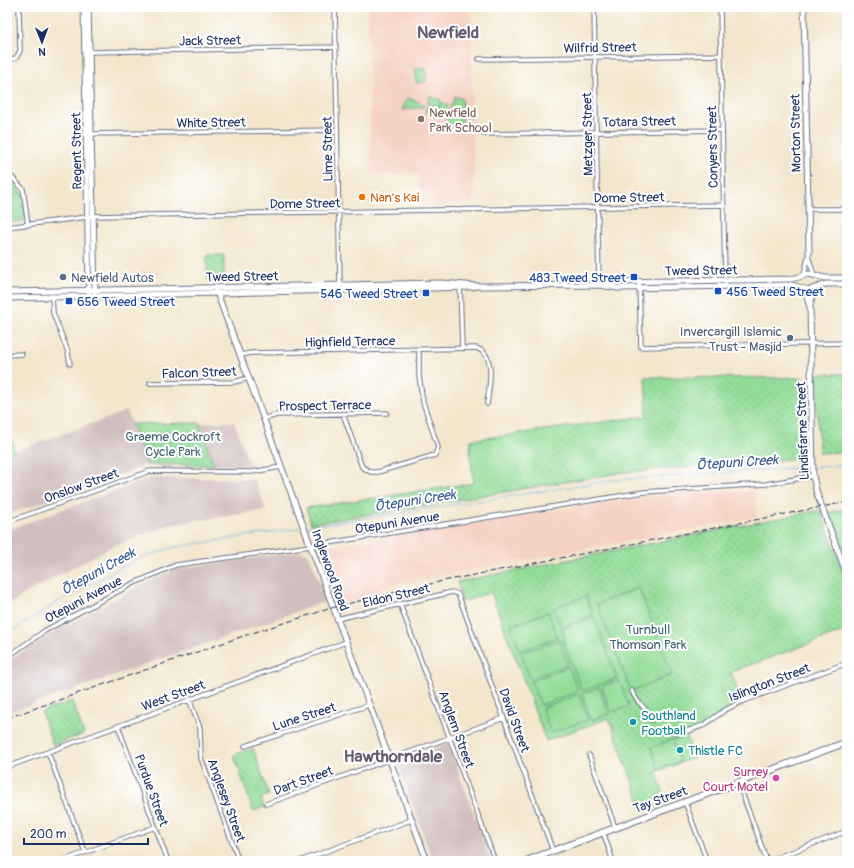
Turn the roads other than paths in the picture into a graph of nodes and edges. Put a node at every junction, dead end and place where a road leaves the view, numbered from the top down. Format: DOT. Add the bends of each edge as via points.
graph roads {
  1 [pos="19,7"];
  2 [pos="84,7"];
  3 [pos="88,7"];
  4 [pos="335,7"];
  5 [pos="594,7"];
  6 [pos="720,7"];
  7 [pos="804,7"];
  8 [pos="336,47"];
  9 [pos="87,52"];
  10 [pos="721,54"];
  11 [pos="595,57"];
  12 [pos="479,59"];
  13 [pos="7,61"];
  14 [pos="337,130"];
  15 [pos="722,130"];
  16 [pos="597,132"];
  17 [pos="89,134"];
  18 [pos="484,134"];
  19 [pos="7,172"];
  20 [pos="723,205"];
  21 [pos="598,207"];
  22 [pos="847,209"];
  23 [pos="808,210"];
  24 [pos="339,212"];
  25 [pos="90,218"];
  26 [pos="28,225"];
  27 [pos="7,227"];
  28 [pos="809,256"];
  29 [pos="804,275"];
  30 [pos="814,276"];
  31 [pos="847,278"];
  32 [pos="725,283"];
  33 [pos="847,284"];
  34 [pos="340,285"];
  35 [pos="599,285"];
  36 [pos="640,285"];
  37 [pos="460,286"];
  38 [pos="180,288"];
  39 [pos="804,288"];
  40 [pos="814,288"];
  41 [pos="52,290"];
  42 [pos="216,290"];
  43 [pos="340,291"];
  44 [pos="7,292"];
  45 [pos="89,293"];
  46 [pos="95,293"];
  47 [pos="180,294"];
  48 [pos="52,297"];
  49 [pos="7,298"];
  50 [pos="810,305"];
  51 [pos="847,343"];
  52 [pos="810,344"];
  53 [pos="462,348"];
  54 [pos="419,350"];
  55 [pos="22,354"];
  56 [pos="7,355"];
  57 [pos="240,355"];
  58 [pos="70,364"];
  59 [pos="248,378"];
  60 [pos="150,383"];
  61 [pos="488,404"];
  62 [pos="387,413"];
  63 [pos="343,414"];
  64 [pos="263,419"];
  65 [pos="281,467"];
  66 [pos="813,476"];
  67 [pos="7,522"];
  68 [pos="310,546"];
  69 [pos="847,575"];
  70 [pos="459,596"];
  71 [pos="400,604"];
  72 [pos="337,619"];
  73 [pos="346,642"];
  74 [pos="7,657"];
  75 [pos="847,663"];
  76 [pos="632,691"];
  77 [pos="189,699"];
  78 [pos="369,705"];
  79 [pos="504,718"];
  80 [pos="650,720"];
  81 [pos="118,726"];
  82 [pos="679,734"];
  83 [pos="449,738"];
  84 [pos="847,742"];
  85 [pos="245,746"];
  86 [pos="48,752"];
  87 [pos="589,755"];
  88 [pos="389,760"];
  89 [pos="7,767"];
  90 [pos="738,782"];
  91 [pos="684,802"];
  92 [pos="266,804"];
  93 [pos="412,820"];
  94 [pos="155,827"];
  95 [pos="615,827"];
  96 [pos="603,832"];
  97 [pos="847,832"];
  98 [pos="553,851"];
  99 [pos="85,852"];
  100 [pos="530,860"];
  101 [pos="62,861"];
  102 [pos="168,861"];
  103 [pos="239,861"];
  104 [pos="300,861"];
  105 [pos="426,861"];
  106 [pos="495,861"];
  107 [pos="613,861"];
  108 [pos="707,861"];
  109 [pos="767,861"];
  1 -- 13 [label="street" via="20,51 16,58"];
  2 -- 9 [label="street, Regent Street"];
  3 -- 9 [label="street, Regent Street"];
  4 -- 8 [label="street, Lime Street"];
  5 -- 11 [label="street, Metzger Street"];
  6 -- 10 [label="street, Conyers Street"];
  7 -- 23 [label="street, Morton Street"];
  8 -- 9 [label="street, Jack Street"];
  8 -- 14 [label="street, Lime Street"];
  9 -- 17 [label="street, Regent Street"];
  10 -- 11 [label="street, Wilfrid Street"];
  10 -- 15 [label="street, Conyers Street"];
  11 -- 12 [label="street, Wilfrid Street"];
  11 -- 16 [label="street, Metzger Street"];
  14 -- 17 [label="street, White Street"];
  14 -- 24 [label="street, Lime Street"];
  15 -- 16 [label="street, Totara Street"];
  15 -- 20 [label="street, Conyers Street"];
  16 -- 18 [label="street, Totara Street"];
  16 -- 21 [label="street, Metzger Street"];
  17 -- 25 [label="street, Regent Street"];
  19 -- 26 [label="street" via="23,189"];
  20 -- 21 [label="street, Dome Street"];
  20 -- 32 [label="street, Conyers Street"];
  21 -- 24 [label="street, Dome Street"];
  21 -- 35 [label="street, Metzger Street"];
  22 -- 23 [label="street"];
  23 -- 28 [label="street, Morton Street"];
  24 -- 25 [label="street, Dome Street"];
  24 -- 34 [label="street, Lime Street"];
  25 -- 26 [label="street, Dome Street"];
  25 -- 45 [label="street, Regent Street"];
  25 -- 46 [label="street, Regent Street"];
  26 -- 27 [label="street, Dome Street"];
  28 -- 29 [label="street, Morton Street"];
  28 -- 30 [label="street, Morton Street"];
  29 -- 30 [label="street"];
  29 -- 32 [label="street, Tweed Street" via="792,279"];
  29 -- 39 [label="street" via="801,282"];
  30 -- 31 [label="street"];
  30 -- 40 [label="street" via="817,282"];
  32 -- 36 [label="street, Tweed Street"];
  32 -- 39 [label="street, Tweed Street" via="791,285"];
  33 -- 40 [label="street" via="826,284"];
  34 -- 37 [label="street, Tweed Street"];
  34 -- 42 [label="street, Tweed Street"];
  34 -- 43 [label="street, Lime Street"];
  35 -- 36 [label="street, Tweed Street" via="613,282"];
  35 -- 37 [label="street, Tweed Street"];
  36 -- 52 [label="street" via="640,347"];
  37 -- 43 [label="street, Tweed Street"];
  37 -- 53 [label="street"];
  38 -- 42 [label="street, Tweed Street"];
  38 -- 46 [label="street, Tweed Street"];
  38 -- 47 [label="street"];
  39 -- 40 [label="street"];
  39 -- 50 [label="street, Lindisfarne Street"];
  40 -- 50 [label="street, Lindisfarne Street"];
  41 -- 44 [label="street, Tweed Street"];
  41 -- 45 [label="street, Tweed Street"];
  41 -- 48 [label="street"];
  42 -- 43 [label="street, Tweed Street"];
  42 -- 47 [label="street, Tweed Street"];
  42 -- 57 [label="street, Inglewood Road"];
  45 -- 46 [label="street, Tweed Street"];
  45 -- 48 [label="street, Tweed Street"];
  46 -- 47 [label="street, Tweed Street"];
  48 -- 49 [label="street, Tweed Street"];
  48 -- 58 [label="street" via="53,313"];
  50 -- 52 [label="street, Lindisfarne Street"];
  51 -- 52 [label="street"];
  52 -- 66 [label="street, Lindisfarne Street"];
  53 -- 54 [label="street, Highfield Terrace"];
  53 -- 61 [label="street, Highfield Terrace" via="476,348 487,355"];
  54 -- 57 [label="street, Highfield Terrace"];
  54 -- 63 [label="street" via="423,402 438,444 435,455 378,472 366,471 362,467"];
  55 -- 56 [label="street"];
  57 -- 59 [label="street, Inglewood Road"];
  59 -- 60 [label="street, Falcon Street" via="234,382"];
  59 -- 64 [label="street, Inglewood Road"];
  62 -- 63 [label="street, Prospect Terrace"];
  63 -- 64 [label="street, Prospect Terrace" via="277,415"];
  64 -- 65 [label="street, Inglewood Road"];
  65 -- 67 [label="street, Onslow Street" via="252,472 150,471"];
  65 -- 68 [label="street, Inglewood Road"];
  66 -- 68 [label="street, Otepuni Avenue" via="766,484 644,492"];
  66 -- 69 [label="street, Lindisfarne Street" via="817,494"];
  68 -- 72 [label="street, Inglewood Road"];
  68 -- 74 [label="street, Otepuni Avenue" via="176,565 132,584 46,630"];
  70 -- 71 [label="street, Eldon Street" via="452,592"];
  70 -- 79 [label="street, David Street"];
  71 -- 72 [label="street, Eldon Street"];
  71 -- 83 [label="street, Anglem Street"];
  72 -- 73 [label="street, Inglewood Road"];
  73 -- 77 [label="street, West Street"];
  73 -- 78 [label="street, Inglewood Road"];
  75 -- 82 [label="street, Islington Street" via="741,702 704,725"];
  76 -- 80 [label="street" via="637,702 648,712"];
  77 -- 81 [label="street, West Street"];
  77 -- 103 [label="street, Anglesey Street" via="200,728 201,758"];
  78 -- 85 [label="street, Lune Street"];
  78 -- 88 [label="street, Inglewood Road"];
  79 -- 83 [label="street, Dart Street"];
  79 -- 98 [label="street, David Street"];
  81 -- 86 [label="street, West Street"];
  81 -- 94 [label="street, Purdue Street"];
  83 -- 88 [label="street, Dart Street"];
  83 -- 106 [label="street, Anglem Street"];
  84 -- 90 [label="highway, Tay Street"];
  86 -- 89 [label="street, West Street"];
  86 -- 99 [label="street"];
  87 -- 95 [label="street"];
  88 -- 92 [label="street, Dart Street"];
  88 -- 93 [label="street, Inglewood Road"];
  90 -- 91 [label="highway, Tay Street"];
  90 -- 109 [label="street"];
  91 -- 95 [label="highway, Tay Street"];
  91 -- 108 [label="street"];
  93 -- 104 [label="street"];
  93 -- 105 [label="street, Inglewood Road"];
  94 -- 99 [label="street"];
  94 -- 102 [label="street, Purdue Street"];
  95 -- 96 [label="highway, Tay Street"];
  96 -- 98 [label="highway, Tay Street"];
  96 -- 107 [label="street"];
  97 -- 109 [label="street"];
  98 -- 100 [label="highway, Tay Street"];
  99 -- 101 [label="street"];
}
